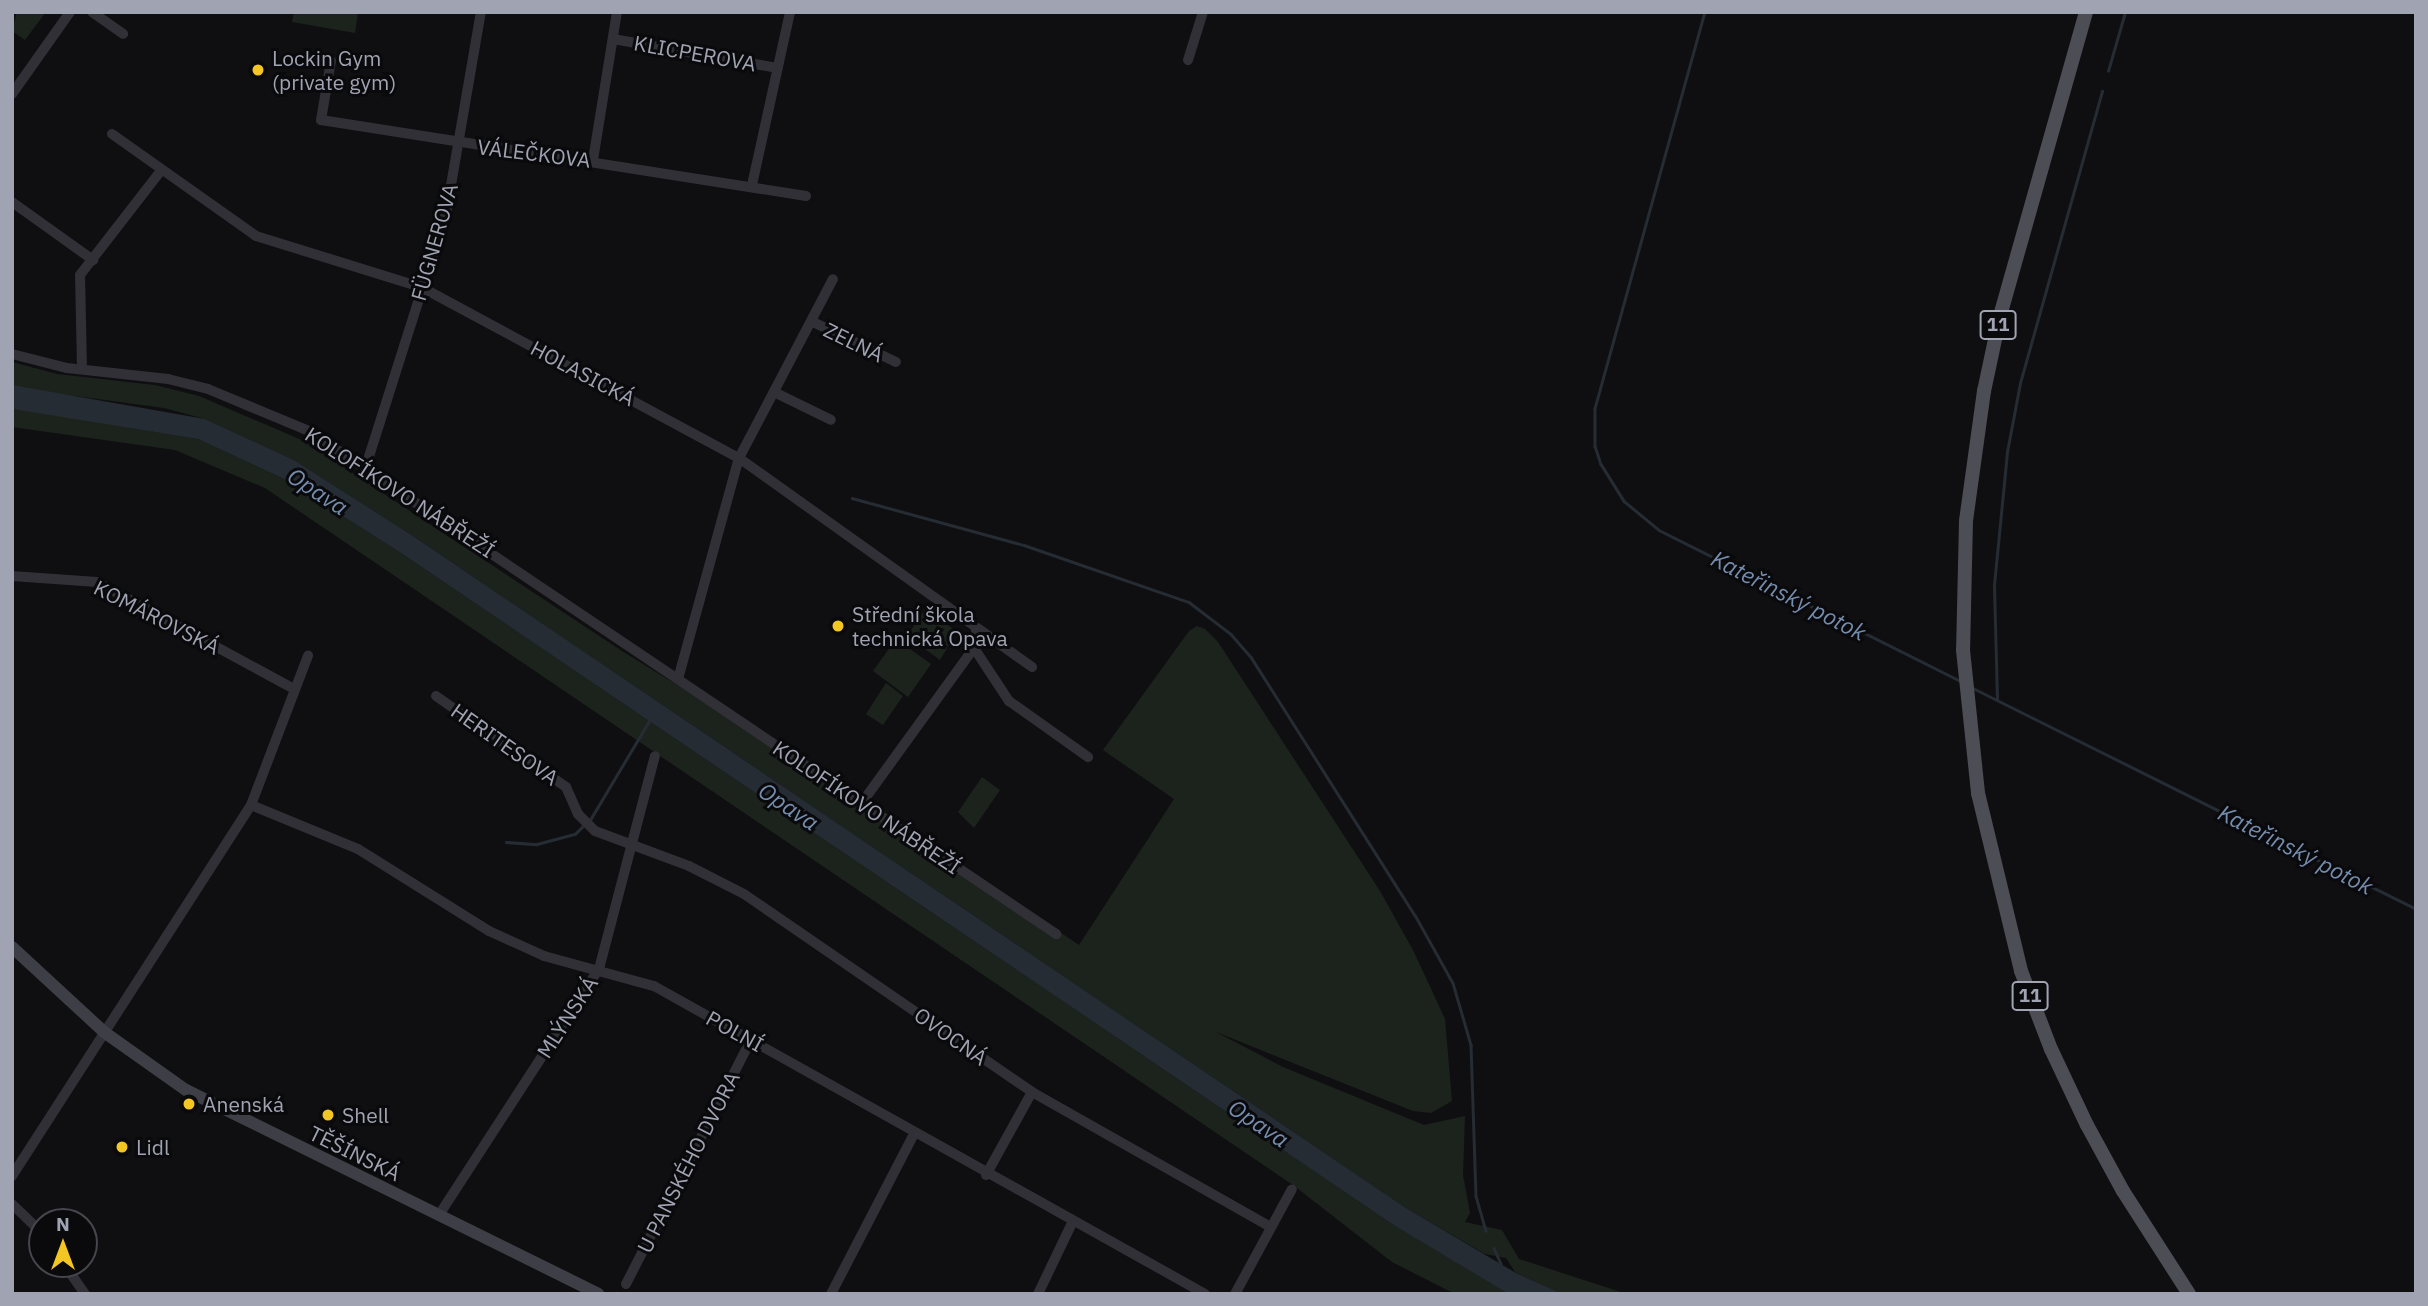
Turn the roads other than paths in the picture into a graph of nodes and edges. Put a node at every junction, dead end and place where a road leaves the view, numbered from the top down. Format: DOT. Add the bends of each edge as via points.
graph roads {
  1 [pos="70,12"];
  2 [pos="92,12"];
  3 [pos="481,12"];
  4 [pos="617,12"];
  5 [pos="790,12"];
  6 [pos="1203,12"];
  7 [pos="2086,12"];
  8 [pos="123,34"];
  9 [pos="613,39"];
  10 [pos="1188,60"];
  11 [pos="331,61"];
  12 [pos="777,68"];
  13 [pos="12,94"];
  14 [pos="113,134"];
  15 [pos="458,143"];
  16 [pos="593,160"];
  17 [pos="160,172"];
  18 [pos="752,185"];
  19 [pos="806,196"];
  20 [pos="12,202"];
  21 [pos="93,260"];
  22 [pos="833,279"];
  23 [pos="421,287"];
  24 [pos="813,321"];
  25 [pos="12,354"];
  26 [pos="896,362"];
  27 [pos="82,369"];
  28 [pos="776,393"];
  29 [pos="831,420"];
  30 [pos="739,458"];
  31 [pos="366,466"];
  32 [pos="12,576"];
  33 [pos="976,631"];
  34 [pos="974,648"];
  35 [pos="308,656"];
  36 [pos="1032,667"];
  37 [pos="678,679"];
  38 [pos="294,689"];
  39 [pos="436,696"];
  40 [pos="655,756"];
  41 [pos="1088,757"];
  42 [pos="861,804"];
  43 [pos="251,805"];
  44 [pos="632,848"];
  45 [pos="1056,934"];
  46 [pos="12,947"];
  47 [pos="598,969"];
  48 [pos="104,1032"];
  49 [pos="751,1040"];
  50 [pos="1032,1092"];
  51 [pos="914,1134"];
  52 [pos="986,1175"];
  53 [pos="12,1176"];
  54 [pos="1292,1189"];
  55 [pos="12,1204"];
  56 [pos="439,1216"];
  57 [pos="28,1219"];
  58 [pos="1072,1223"];
  59 [pos="1271,1227"];
  60 [pos="74,1278"];
  61 [pos="626,1284"];
  62 [pos="85,1294"];
  63 [pos="598,1294"];
  64 [pos="831,1294"];
  65 [pos="1038,1294"];
  66 [pos="1205,1294"];
  67 [pos="1235,1294"];
  68 [pos="2189,1294"];
  1 -- 13 [label="street"];
  2 -- 8 [label="street"];
  3 -- 15 [label="street, FÜGNEROVA"];
  4 -- 9 [label="street"];
  5 -- 12 [label="street"];
  6 -- 10 [label="street"];
  7 -- 68 [label="main road, 11" via="1984,391 1964,561 1963,650 1970,733 1989,853 2021,971 2050,1049 2087,1125"];
  9 -- 12 [label="street, KLICPEROVA"];
  9 -- 16 [label="street"];
  11 -- 15 [label="street, VÁLEČKOVA" via="321,120"];
  12 -- 18 [label="street"];
  14 -- 17 [label="street, HOLASICKÁ"];
  15 -- 16 [label="street, VÁLEČKOVA"];
  15 -- 23 [label="street, FÜGNEROVA" via="446,214"];
  16 -- 18 [label="street, VÁLEČKOVA"];
  17 -- 21 [label="street"];
  17 -- 23 [label="street, HOLASICKÁ" via="256,236"];
  18 -- 19 [label="street, VÁLEČKOVA"];
  20 -- 21 [label="street"];
  21 -- 27 [label="street" via="78,280"];
  22 -- 24 [label="street, ZELNÁ"];
  23 -- 30 [label="street, HOLASICKÁ"];
  23 -- 31 [label="street, FÜGNEROVA"];
  24 -- 26 [label="street, ZELNÁ"];
  24 -- 28 [label="street, ZELNÁ"];
  25 -- 27 [label="street, KOLOFÍKOVO NÁBŘEŽÍ"];
  27 -- 31 [label="street, KOLOFÍKOVO NÁBŘEŽÍ" via="168,379 208,389 271,412"];
  28 -- 29 [label="street"];
  28 -- 30 [label="street, ZELNÁ"];
  30 -- 33 [label="street, HOLASICKÁ"];
  30 -- 37 [label="street"];
  31 -- 37 [label="street, KOLOFÍKOVO NÁBŘEŽÍ"];
  32 -- 38 [label="street, KOMÁROVSKÁ" via="97,582"];
  33 -- 34 [label="street"];
  33 -- 36 [label="street, HOLASICKÁ"];
  34 -- 41 [label="street" via="1009,701"];
  34 -- 42 [label="street"];
  35 -- 38 [label="street"];
  37 -- 42 [label="street, KOLOFÍKOVO NÁBŘEŽÍ"];
  38 -- 43 [label="street"];
  39 -- 44 [label="street, HERITESOVA" via="566,787 578,814 595,831"];
  40 -- 44 [label="street, MLÝNSKÁ"];
  42 -- 45 [label="street, KOLOFÍKOVO NÁBŘEŽÍ"];
  43 -- 47 [label="street, POLNÍ" via="358,849 489,931 544,956"];
  43 -- 48 [label="street"];
  44 -- 47 [label="street, MLÝNSKÁ"];
  44 -- 50 [label="street, OVOCNÁ" via="689,866 744,894"];
  46 -- 48 [label="street, TĚŠÍNSKÁ"];
  47 -- 49 [label="street, POLNÍ" via="654,986"];
  47 -- 56 [label="street, MLÝNSKÁ"];
  48 -- 53 [label="street"];
  48 -- 56 [label="street, TĚŠÍNSKÁ" via="186,1090"];
  49 -- 51 [label="street, POLNÍ"];
  49 -- 61 [label="street, U PANSKÉHO DVORA"];
  50 -- 52 [label="street"];
  50 -- 59 [label="street, OVOCNÁ"];
  51 -- 52 [label="street, POLNÍ"];
  51 -- 64 [label="street"];
  52 -- 58 [label="street, POLNÍ"];
  54 -- 59 [label="street"];
  55 -- 57 [label="street"];
  56 -- 63 [label="street, TĚŠÍNSKÁ"];
  58 -- 65 [label="street"];
  58 -- 66 [label="street, POLNÍ"];
  59 -- 67 [label="street"];
  60 -- 62 [label="street"];
}
